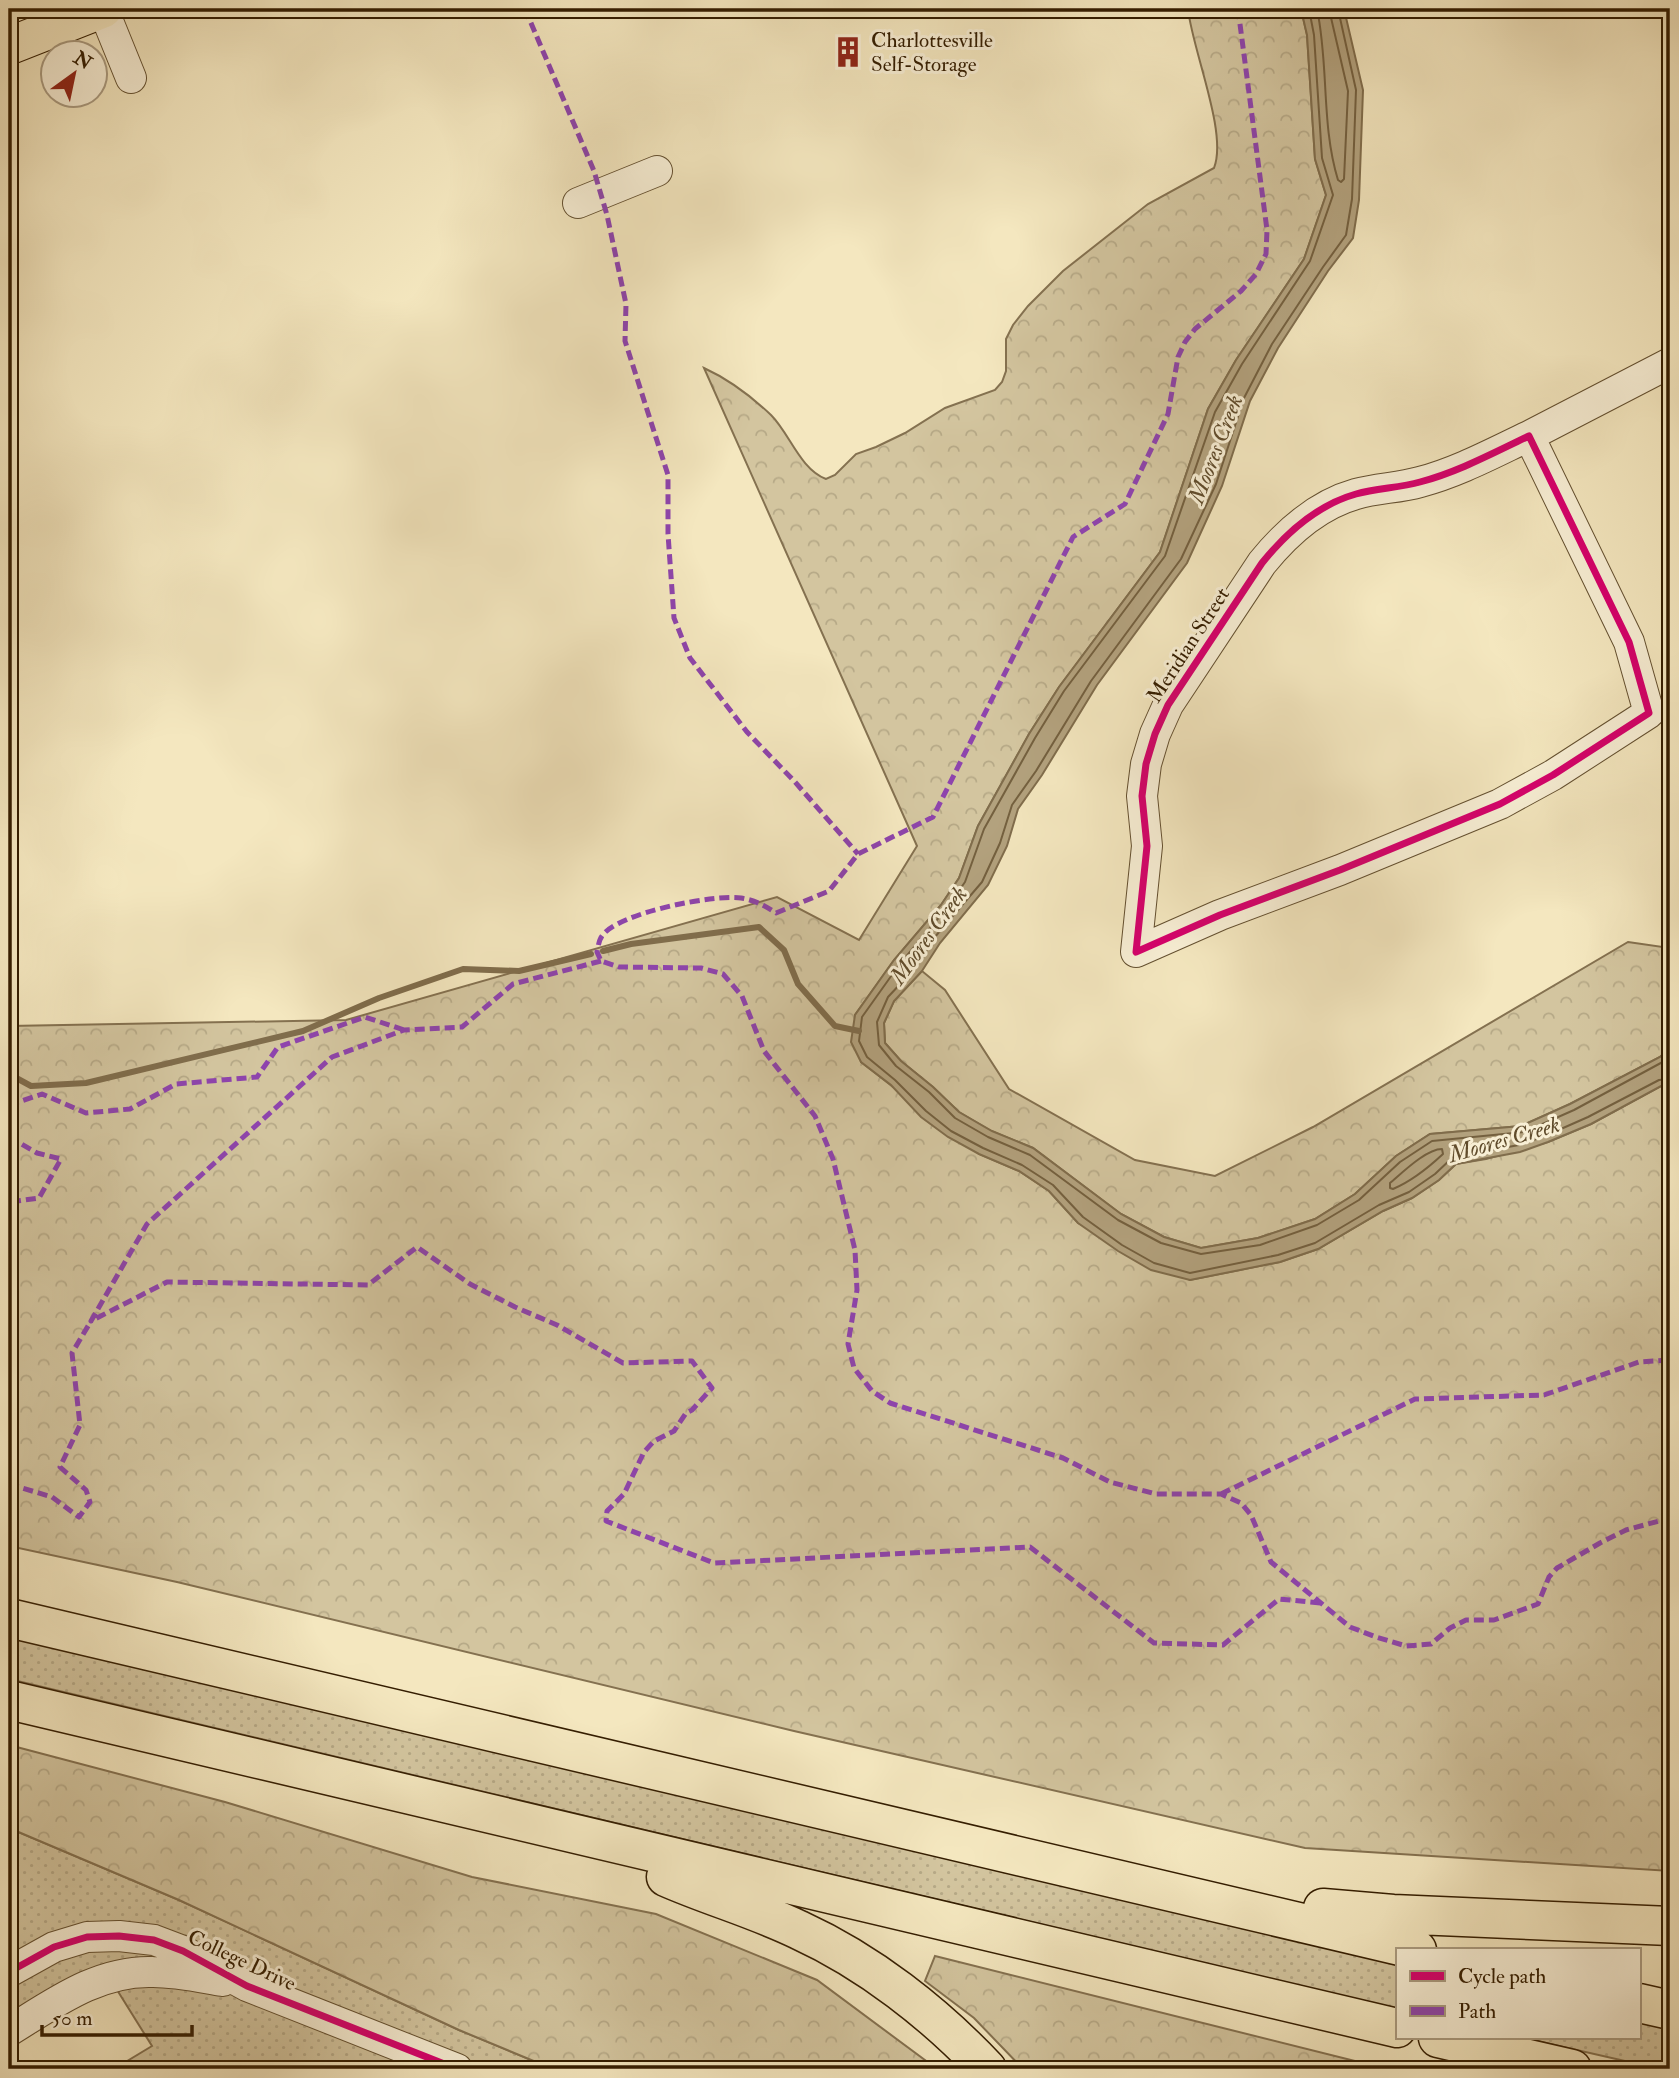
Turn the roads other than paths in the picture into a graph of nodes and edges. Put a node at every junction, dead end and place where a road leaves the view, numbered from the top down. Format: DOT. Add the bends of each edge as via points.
graph roads {
  1 [pos="103,9"];
  2 [pos="9,46"];
  3 [pos="131,78"];
  4 [pos="657,171"];
  5 [pos="578,203"];
  6 [pos="1670,363"];
  7 [pos="1529,436"];
  8 [pos="9,1618"];
  9 [pos="9,1700"];
  10 [pos="568,1833"];
  11 [pos="1042,1862"];
  12 [pos="1670,1926"];
  13 [pos="1408,1948"];
  14 [pos="9,1972"];
  15 [pos="247,1986"];
  16 [pos="1640,2003"];
  17 [pos="1670,2010"];
  18 [pos="1396,2028"];
  19 [pos="9,2031"];
  20 [pos="1442,2039"];
  21 [pos="457,2069"];
  22 [pos="986,2069"];
  23 [pos="1572,2069"];
  1 -- 2 [label="main road"];
  1 -- 3 [label="street"];
  4 -- 5 [label="street"];
  6 -- 7 [label="street, Meridian Street"];
  7 -- 7 [label="street, Meridian Street" via="1466,466 1420,482 1357,494 1325,507 1301,522 1262,563 1168,705 1155,734 1142,796 1147,846 1136,952 1500,804 1649,713 1629,642"];
  8 -- 11 [label="highway"];
  9 -- 10 [label="highway"];
  10 -- 18 [label="highway"];
  10 -- 22 [label="highway" via="671,1880 800,1930 842,1953 926,2012"];
  11 -- 12 [label="highway" via="1208,1885 1318,1907"];
  11 -- 13 [label="highway"];
  14 -- 15 [label="street, College Drive" via="54,1947 86,1937 129,1937 183,1951"];
  15 -- 19 [label="street, College Drive" via="177,1973 122,1974 82,1988"];
  15 -- 21 [label="street, College Drive"];
  16 -- 17 [label="highway"];
  20 -- 23 [label="highway"];
}
